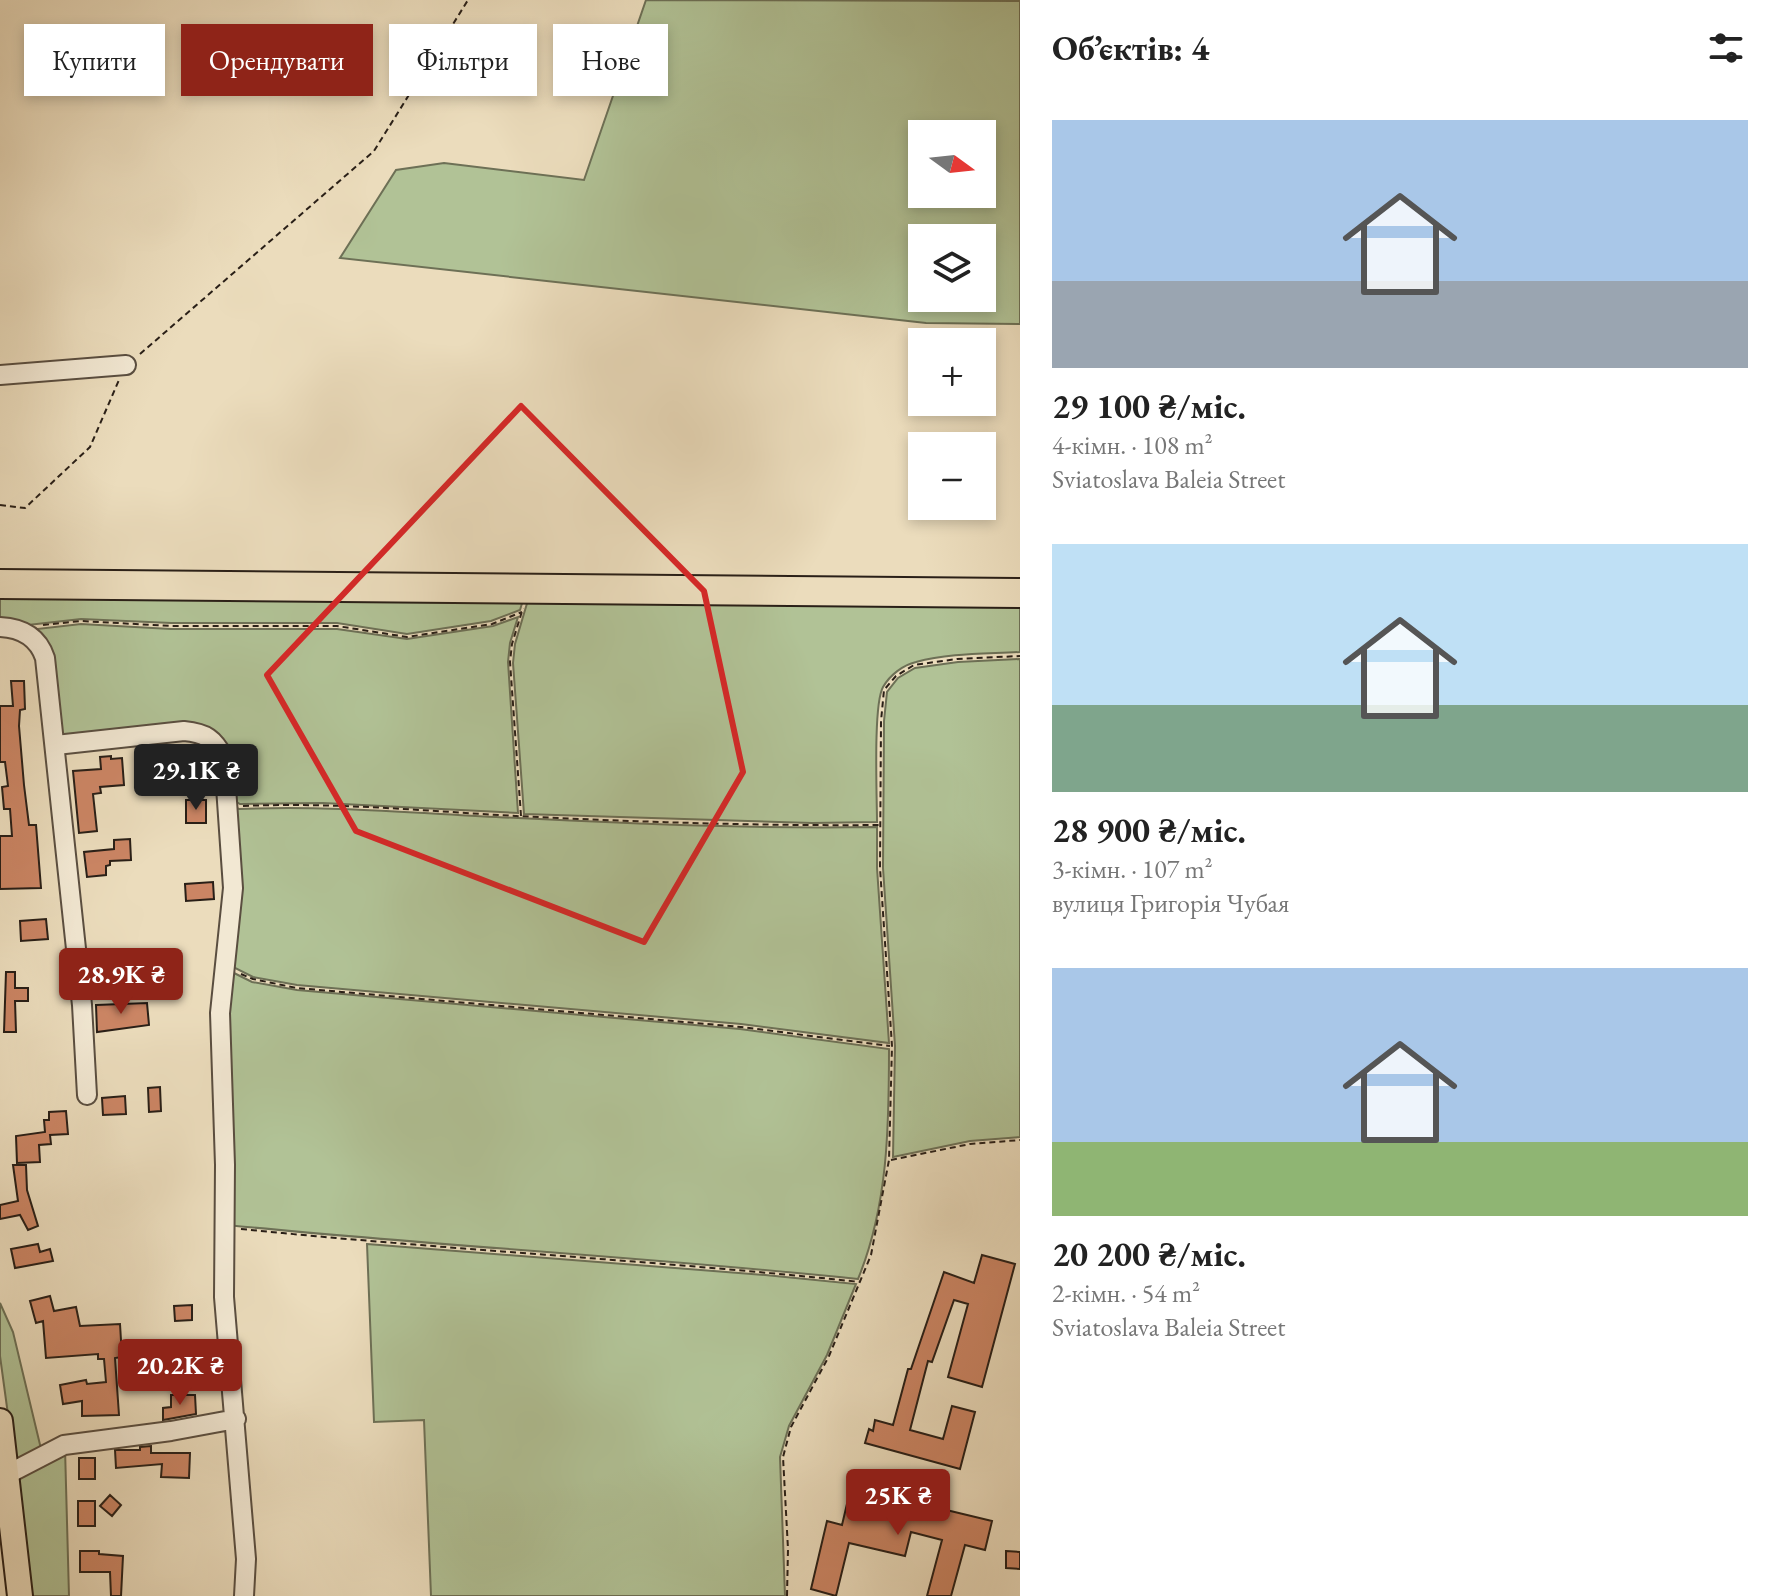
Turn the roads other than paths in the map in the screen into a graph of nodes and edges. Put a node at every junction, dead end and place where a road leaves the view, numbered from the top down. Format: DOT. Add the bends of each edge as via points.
graph roads {
  1 [pos="126,365"];
  2 [pos="0,375"];
  3 [pos="0,584"];
  4 [pos="1020,593"];
  5 [pos="8,628"];
  6 [pos="56,745"];
  7 [pos="87,1095"];
  8 [pos="236,1419"];
  9 [pos="0,1421"];
  10 [pos="4,1463"];
  11 [pos="20,1596"];
  12 [pos="244,1596"];
  1 -- 2 [label="street"];
  3 -- 4 [label="highway" via="526,600"];
  5 -- 6 [label="street" via="34,639 45,658"];
  6 -- 7 [label="street"];
  6 -- 8 [label="street" via="184,731 215,741 224,758 233,888 220,1013 224,1297"];
  8 -- 10 [label="street" via="64,1445"];
  8 -- 12 [label="street"];
  9 -- 10 [label="main road"];
  10 -- 11 [label="main road"];
}
